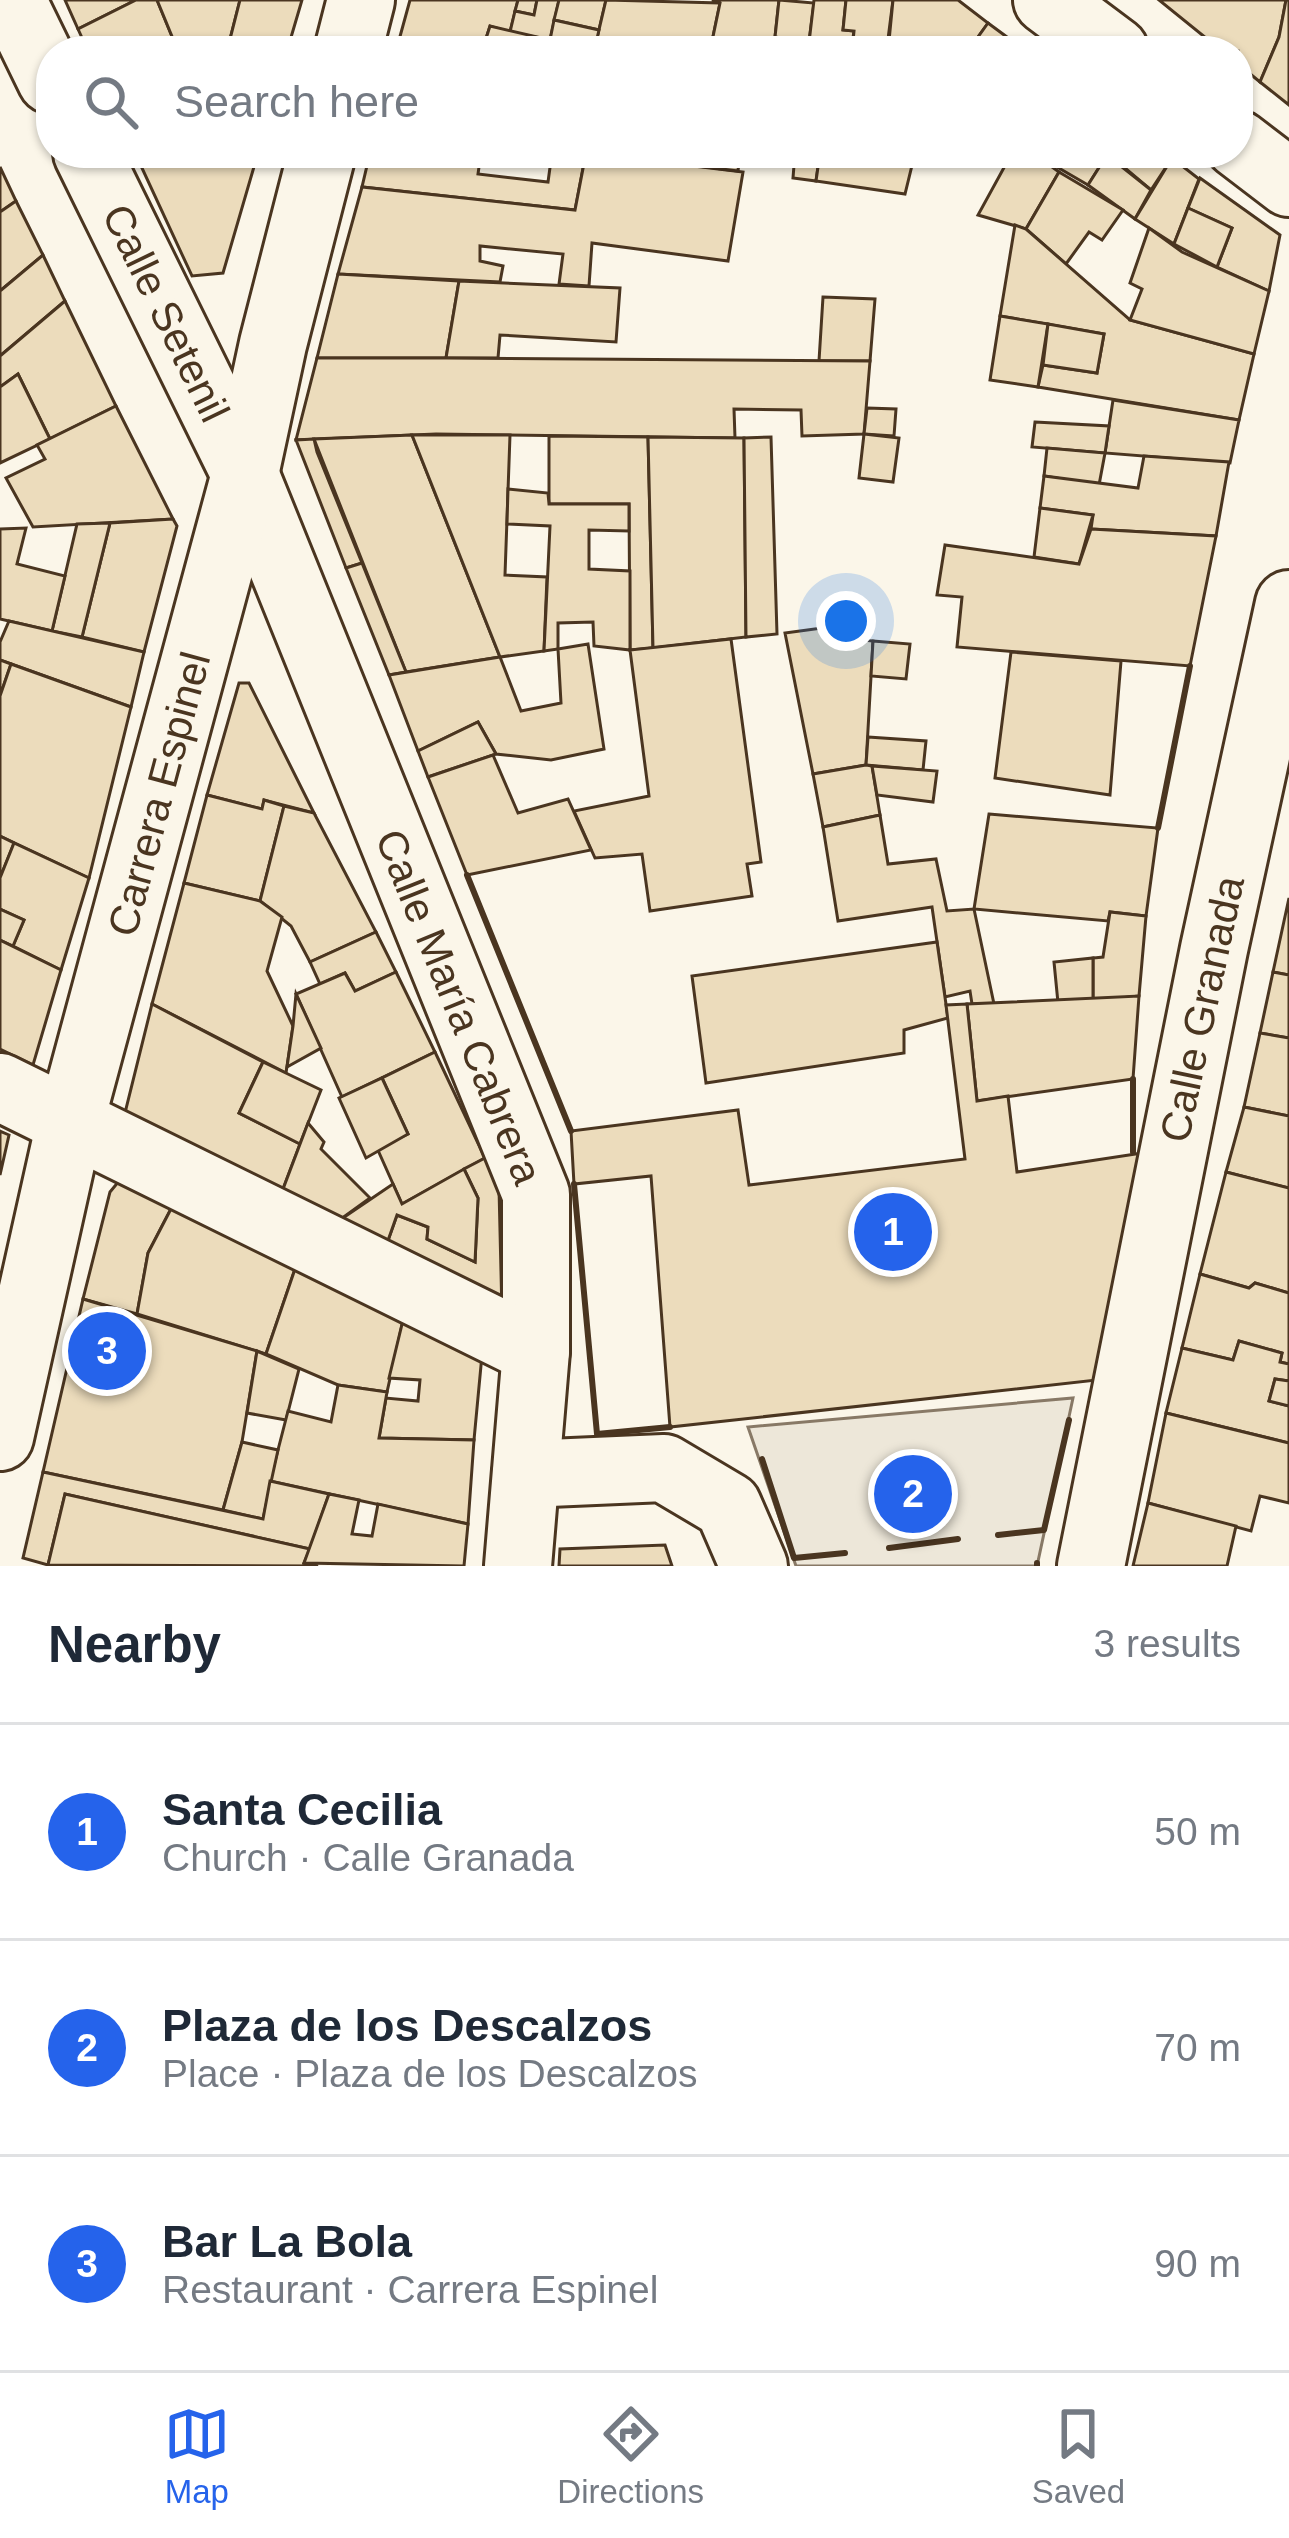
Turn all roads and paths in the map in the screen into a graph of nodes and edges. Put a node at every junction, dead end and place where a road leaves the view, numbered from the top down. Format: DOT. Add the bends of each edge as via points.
graph roads {
  1 [pos="12,0"];
  2 [pos="361,0"];
  3 [pos="1047,0"];
  4 [pos="352,36"];
  5 [pos="1095,36"];
  6 [pos="36,49"];
  7 [pos="1253,155"];
  8 [pos="94,168"];
  9 [pos="318,168"];
  10 [pos="1289,183"];
  11 [pos="245,474"];
  12 [pos="1289,604"];
  13 [pos="0,1087"];
  14 [pos="70,1123"];
  15 [pos="536,1351"];
  16 [pos="0,1437"];
  17 [pos="526,1474"];
  18 [pos="518,1566"];
  19 [pos="754,1566"];
  20 [pos="1091,1566"];
  1 -- 6 [label="street"];
  2 -- 4 [label="street"];
  3 -- 5 [label="street"];
  7 -- 10 [label="street"];
  8 -- 11 [label="street, Calle Setenil"];
  9 -- 11 [label="street, Carrera Espinel"];
  11 -- 14 [label="street, Carrera Espinel"];
  11 -- 15 [label="street, Calle María Cabrera" via="536,1194"];
  12 -- 20 [label="street, Calle Granada"];
  13 -- 14 [label="street"];
  14 -- 15 [label="street"];
  14 -- 16 [label="street, Carrera Espinel"];
  15 -- 17 [label="street, Calle María Cabrera"];
  17 -- 18 [label="street, Calle María Cabrera"];
  17 -- 19 [label="street" via="664,1468 728,1506"];
}
